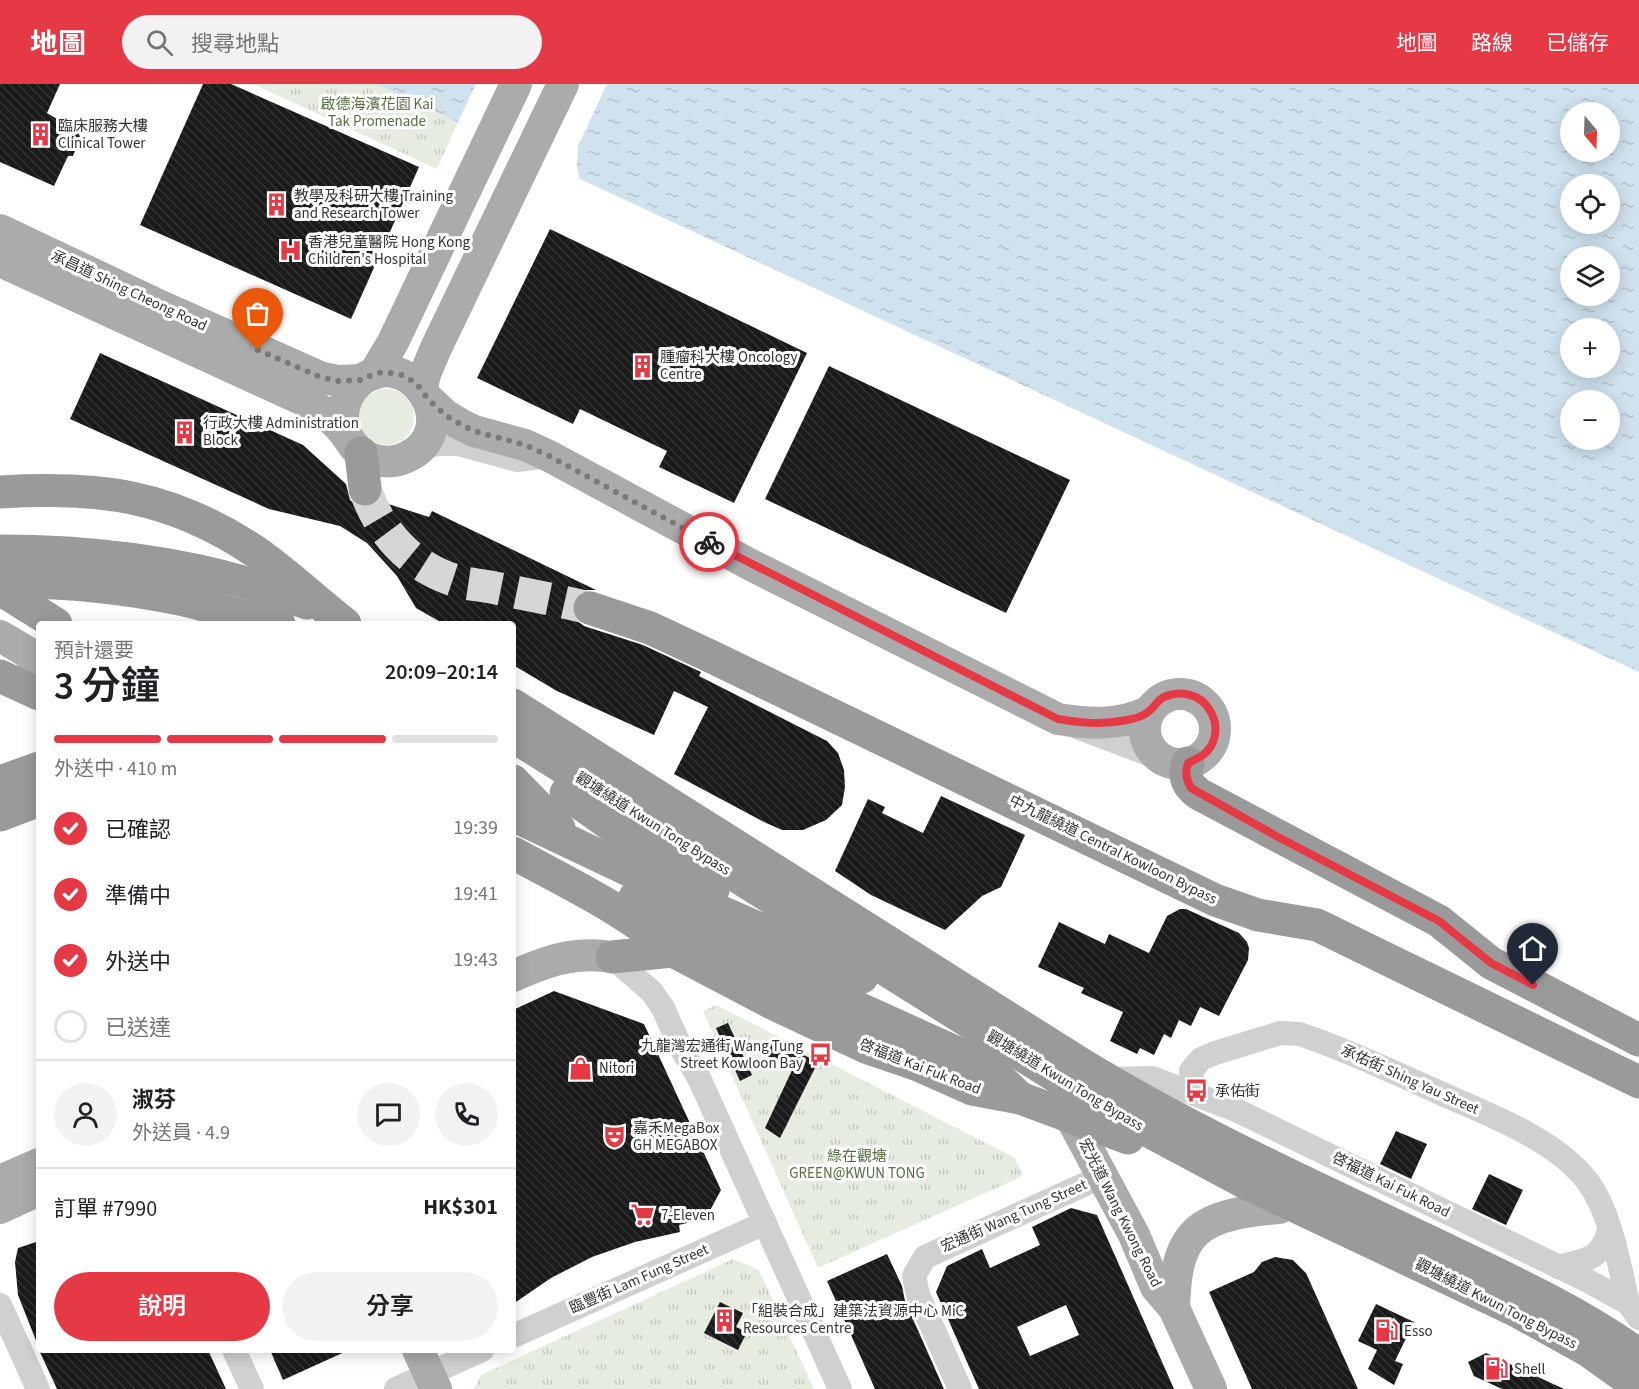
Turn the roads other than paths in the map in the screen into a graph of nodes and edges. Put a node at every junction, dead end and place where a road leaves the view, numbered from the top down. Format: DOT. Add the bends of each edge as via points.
graph roads {
  1 [pos="516,84"];
  2 [pos="563,84"];
  3 [pos="0,230"];
  4 [pos="0,261"];
  5 [pos="368,377"];
  6 [pos="425,394"];
  7 [pos="353,443"];
  8 [pos="421,447"];
  9 [pos="549,456"];
  10 [pos="365,489"];
  11 [pos="0,492"];
  12 [pos="0,552"];
  13 [pos="0,582"];
  14 [pos="0,589"];
  15 [pos="590,608"];
  16 [pos="51,621"];
  17 [pos="264,621"];
  18 [pos="341,621"];
  19 [pos="353,621"];
  20 [pos="0,636"];
  21 [pos="0,647"];
  22 [pos="36,670"];
  23 [pos="36,673"];
  24 [pos="36,674"];
  25 [pos="0,676"];
  26 [pos="516,707"];
  27 [pos="1148,712"];
  28 [pos="1058,719"];
  29 [pos="516,738"];
  30 [pos="516,757"];
  31 [pos="1176,762"];
  32 [pos="36,769"];
  33 [pos="0,782"];
  34 [pos="516,784"];
  35 [pos="36,801"];
  36 [pos="0,815"];
  37 [pos="516,816"];
  38 [pos="516,855"];
  39 [pos="808,950"];
  40 [pos="673,951"];
  41 [pos="612,957"];
  42 [pos="516,975"];
  43 [pos="1639,1040"];
  44 [pos="1095,1080"];
  45 [pos="1639,1082"];
  46 [pos="1194,1093"];
  47 [pos="1020,1098"];
  48 [pos="1070,1116"];
  49 [pos="36,1165"];
  50 [pos="1103,1176"];
  51 [pos="0,1181"];
  52 [pos="36,1191"];
  53 [pos="0,1208"];
  54 [pos="1279,1208"];
  55 [pos="36,1213"];
  56 [pos="765,1223"];
  57 [pos="0,1230"];
  58 [pos="1609,1231"];
  59 [pos="1195,1233"];
  60 [pos="1134,1235"];
  61 [pos="1558,1267"];
  62 [pos="0,1305"];
  63 [pos="1174,1308"];
  64 [pos="1635,1317"];
  65 [pos="516,1335"];
  66 [pos="235,1353"];
  67 [pos="474,1353"];
  68 [pos="1639,1355"];
  69 [pos="428,1371"];
  70 [pos="1639,1379"];
  71 [pos="1639,1387"];
  72 [pos="38,1389"];
  73 [pos="252,1389"];
  74 [pos="396,1389"];
  75 [pos="840,1389"];
  76 [pos="960,1389"];
  77 [pos="1211,1389"];
  1 -- 5 [label="main road" via="393,342"];
  2 -- 6 [label="main road" via="436,348 425,374"];
  3 -- 5 [label="main road, 承昌道 Shing Cheong Road" via="320,377 338,381"];
  4 -- 7 [label="main road, 承昌道 Shing Cheong Road" via="312,404 329,415"];
  5 -- 6 [label="main road, 承昌道 Shing Cheong Road" via="384,372 402,375"];
  5 -- 7 [label="main road" via="353,388 342,412"];
  6 -- 8 [label="main road" via="432,418"];
  6 -- 9 [label="main road, 承昌道 Shing Cheong Road" via="445,415 467,428"];
  7 -- 8 [label="main road, 承昌道 Shing Cheong Road" via="378,461 390,462"];
  7 -- 10 [label="highway"];
  8 -- 9 [label="street, 承昌道 Shing Cheong Road" via="458,444 517,460"];
  9 -- 28 [label="main road, 承昌道 Shing Cheong Road" via="751,565"];
  11 -- 18 [label="highway" via="98,491 171,509 213,526 251,549"];
  12 -- 19 [label="highway" via="93,556 165,565 259,587"];
  13 -- 17 [label="highway" via="69,584 148,594"];
  14 -- 16 [label="highway"];
  15 -- 45 [label="highway, 中九龍繞道 Central Kowloon Bypass" via="650,628 1215,900 1258,915 1317,925"];
  20 -- 22 [label="main road" via="27,652"];
  21 -- 23 [label="main road"];
  24 -- 25 [label="highway"];
  26 -- 68 [label="highway, 觀塘繞道 Kwun Tong Bypass" via="1144,1101 1219,1141 1541,1295"];
  27 -- 28 [label="main road, 承昌道 Shing Cheong Road" via="1111,723"];
  27 -- 31 [label="main road" via="1148,745"];
  27 -- 31 [label="main road, 承昌道 Shing Cheong Road" via="1155,703 1175,694 1186,694 1207,705 1213,716 1214,739 1201,757"];
  28 -- 31 [label="street, 承昌道 Shing Cheong Road"];
  29 -- 71 [label="highway, 觀塘繞道 Kwun Tong Bypass" via="1113,1112 1244,1182 1515,1310 1589,1351"];
  30 -- 39 [label="highway" via="608,823"];
  31 -- 43 [label="highway" via="1199,794 1439,921 1491,963"];
  32 -- 33 [label="highway"];
  34 -- 47 [label="highway" via="596,864 654,910 712,942 986,1066"];
  35 -- 36 [label="highway"];
  37 -- 39 [label="highway, 啓福道 Kai Fuk Road"];
  38 -- 40 [label="highway, 啓福道 Kai Fuk Road" via="611,907"];
  39 -- 44 [label="highway, 啓福道 Kai Fuk Road" via="988,1038"];
  40 -- 41 [label="highway"];
  40 -- 47 [label="highway, 啓福道 Kai Fuk Road" via="859,1044 972,1089"];
  41 -- 42 [label="main road" via="593,954 555,959"];
  41 -- 56 [label="street" via="648,987 663,1008"];
  44 -- 46 [label="street, 啓福道 Kai Fuk Road" via="1152,1078"];
  44 -- 64 [label="highway, 啓福道 Kai Fuk Road" via="1148,1097 1476,1256"];
  46 -- 58 [label="street, 承佑街 Shing Yau Street" via="1191,1071 1201,1059 1280,1034 1300,1034 1428,1087 1536,1138 1587,1180"];
  46 -- 61 [label="street, 啓福道 Kai Fuk Road" via="1247,1115"];
  47 -- 48 [label="highway, 啓福道 Kai Fuk Road"];
  48 -- 50 [label="main road, 宏光道 Wang Kwong Road"];
  48 -- 54 [label="highway, 啓福道 Kai Fuk Road" via="1171,1154"];
  49 -- 51 [label="main road"];
  50 -- 60 [label="main road, 宏光道 Wang Kwong Road"];
  50 -- 76 [label="street, 宏通街 Wang Tung Street" via="925,1257 914,1276 918,1295"];
  52 -- 53 [label="main road"];
  54 -- 59 [label="main road" via="1234,1214"];
  54 -- 70 [label="highway, 啓福道 Kai Fuk Road" via="1523,1328"];
  55 -- 57 [label="main road"];
  56 -- 65 [label="street, 臨豐街 Lam Fung Street"];
  56 -- 75 [label="street"];
  58 -- 61 [label="street" via="1604,1246 1596,1254"];
  58 -- 64 [label="street, 承佑街 Shing Yau Street"];
  59 -- 60 [label="main road" via="1161,1241"];
  59 -- 63 [label="main road, 宏光道 Wang Kwong Road" via="1178,1266"];
  60 -- 63 [label="main road, 宏光道 Wang Kwong Road" via="1156,1287"];
  61 -- 64 [label="street, 啓福道 Kai Fuk Road" via="1586,1280"];
  62 -- 72 [label="street"];
  63 -- 77 [label="main road, 宏光道 Wang Kwong Road"];
  66 -- 73 [label="street"];
  67 -- 69 [label="street"];
  69 -- 74 [label="street"];
}
